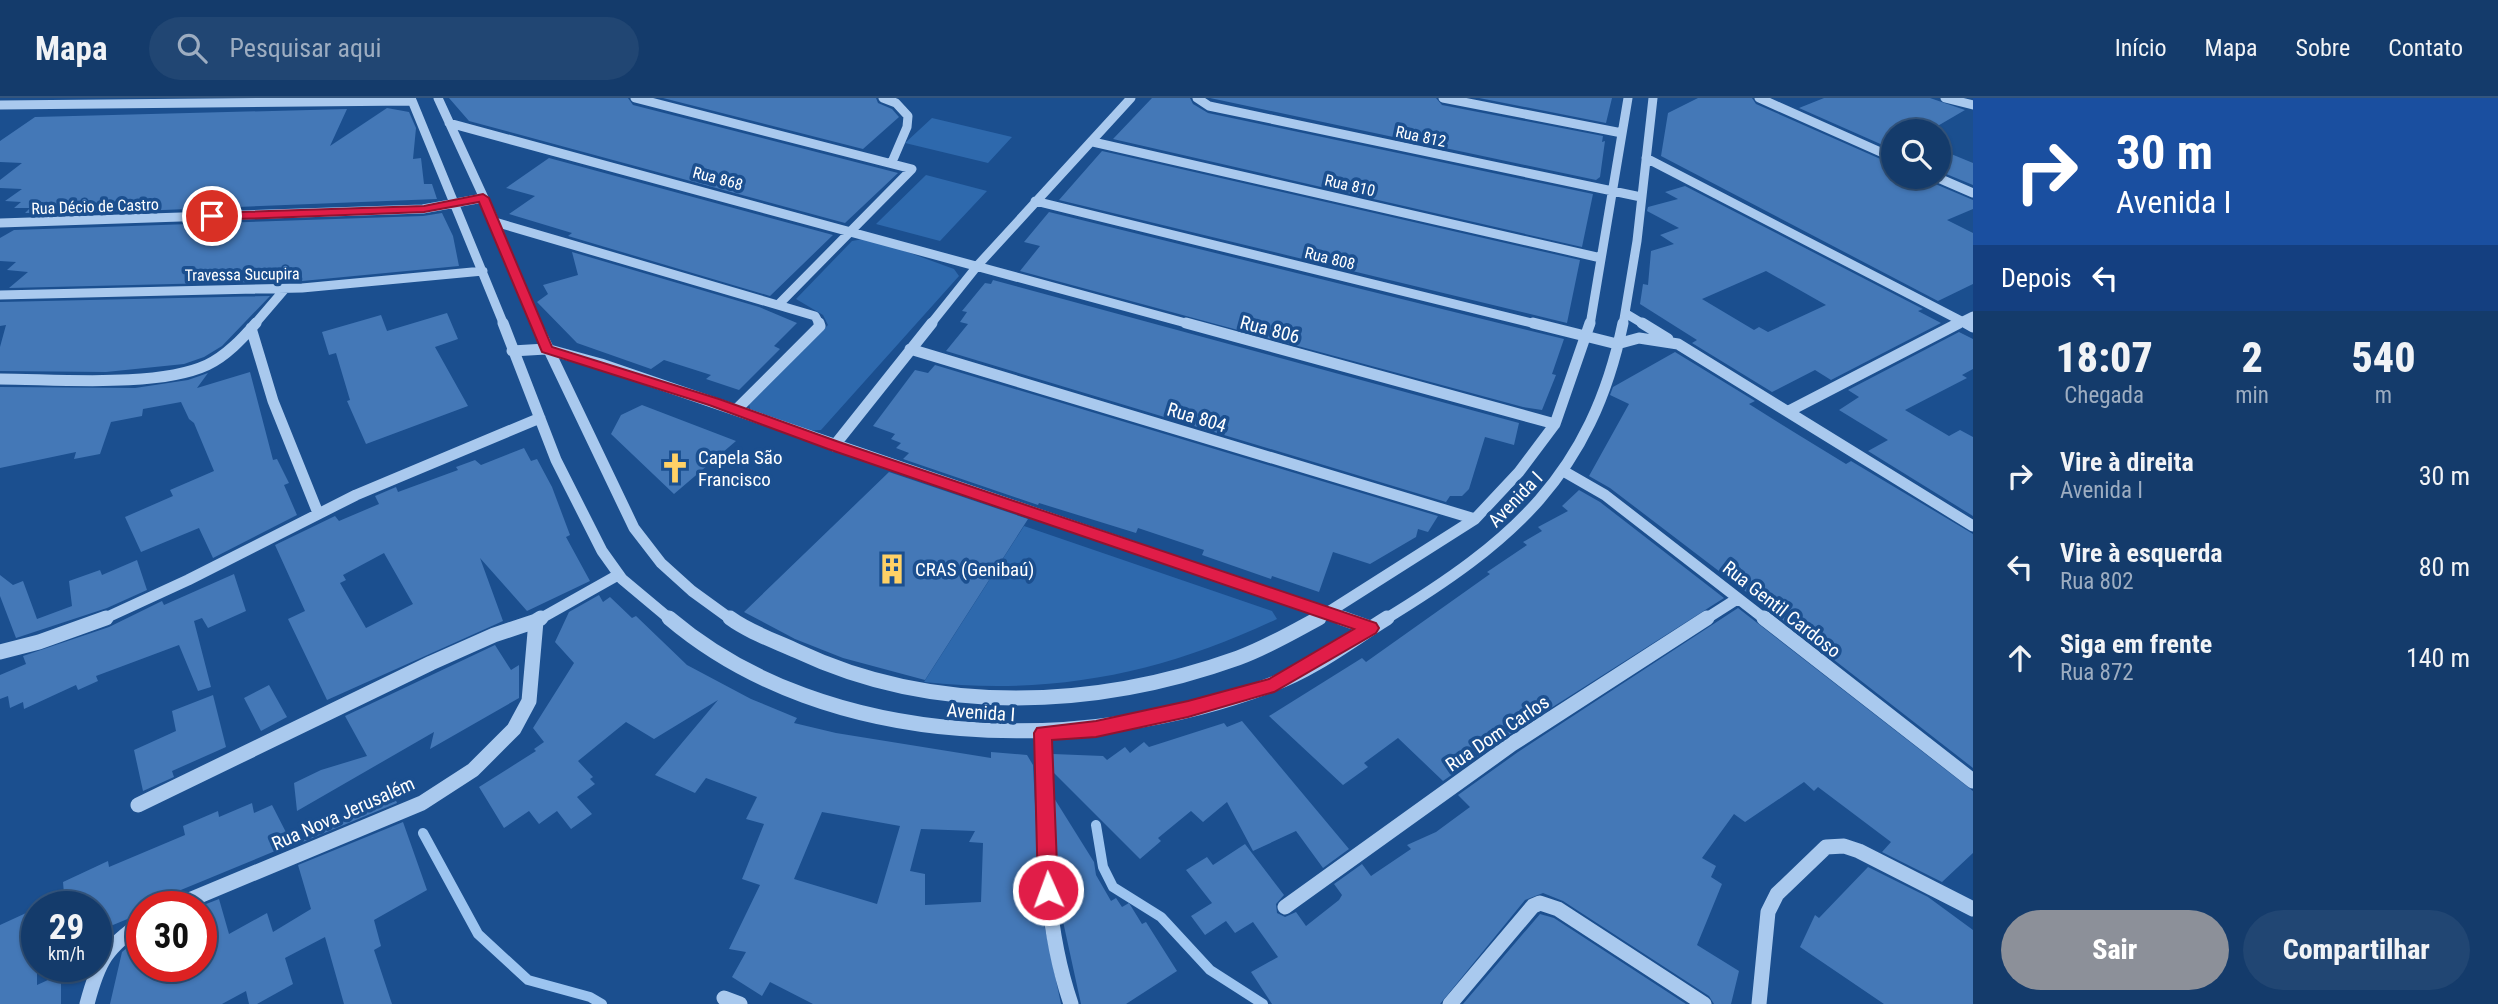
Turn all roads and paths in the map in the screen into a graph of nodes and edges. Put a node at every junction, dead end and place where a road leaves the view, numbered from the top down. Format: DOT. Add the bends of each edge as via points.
graph roads {
  1 [pos="438,98"];
  2 [pos="635,98"];
  3 [pos="883,98"];
  4 [pos="1130,98"];
  5 [pos="1197,98"];
  6 [pos="1444,98"];
  7 [pos="1628,98"];
  8 [pos="1653,98"];
  9 [pos="1759,98"];
  10 [pos="1944,98"];
  11 [pos="412,99"];
  12 [pos="0,105"];
  13 [pos="1973,105"];
  14 [pos="449,123"];
  15 [pos="1622,133"];
  16 [pos="1093,142"];
  17 [pos="1881,152"];
  18 [pos="1646,158"];
  19 [pos="892,162"];
  20 [pos="1951,183"];
  21 [pos="1613,191"];
  22 [pos="1973,193"];
  23 [pos="1641,197"];
  24 [pos="483,198"];
  25 [pos="1035,201"];
  26 [pos="455,204"];
  27 [pos="495,222"];
  28 [pos="0,223"];
  29 [pos="855,230"];
  30 [pos="1601,258"];
  31 [pos="978,265"];
  32 [pos="483,271"];
  33 [pos="284,290"];
  34 [pos="0,295"];
  35 [pos="779,304"];
  36 [pos="1625,313"];
  37 [pos="1973,316"];
  38 [pos="1962,322"];
  39 [pos="1973,327"];
  40 [pos="251,328"];
  41 [pos="1588,337"];
  42 [pos="1617,344"];
  43 [pos="1678,344"];
  44 [pos="547,349"];
  45 [pos="910,349"];
  46 [pos="512,351"];
  47 [pos="145,376"];
  48 [pos="0,379"];
  49 [pos="737,410"];
  50 [pos="1788,411"];
  51 [pos="540,418"];
  52 [pos="1555,424"];
  53 [pos="834,446"];
  54 [pos="1564,472"];
  55 [pos="318,513"];
  56 [pos="1475,519"];
  57 [pos="1973,526"];
  58 [pos="618,575"];
  59 [pos="1737,599"];
  60 [pos="1330,613"];
  61 [pos="537,621"];
  62 [pos="1370,628"];
  63 [pos="0,652"];
  64 [pos="1043,733"];
  65 [pos="1973,781"];
  66 [pos="138,805"];
  67 [pos="211,891"];
  68 [pos="1285,907"];
  69 [pos="1973,909"];
  70 [pos="126,933"];
  71 [pos="86,1004"];
  72 [pos="1071,1004"];
  73 [pos="1450,1004"];
  74 [pos="1703,1004"];
  75 [pos="1759,1004"];
  1 -- 14 [label="street, Avenida I"];
  2 -- 19 [label="street"];
  3 -- 19 [label="street" via="896,103 908,116"];
  4 -- 16 [label="street"];
  5 -- 21 [label="street, Rua 812" via="1209,106"];
  6 -- 15 [label="street"];
  7 -- 15 [label="street, Avenida I"];
  8 -- 18 [label="street, Avenida I"];
  9 -- 17 [label="street"];
  10 -- 13 [label="street"];
  11 -- 12 [label="street"];
  11 -- 26 [label="street, Avenida I"];
  14 -- 24 [label="street, Avenida I"];
  14 -- 29 [label="street, Rua 868"];
  15 -- 21 [label="street, Avenida I"];
  16 -- 25 [label="street"];
  16 -- 30 [label="street, Rua 810"];
  18 -- 23 [label="street, Avenida I"];
  18 -- 38 [label="street"];
  19 -- 29 [label="street" via="912,169"];
  20 -- 22 [label="street"];
  21 -- 23 [label="street, Rua 812"];
  21 -- 30 [label="street, Avenida I"];
  23 -- 36 [label="street, Avenida I"];
  24 -- 26 [label="street, Rua Décio de Castro"];
  24 -- 27 [label="street, Avenida I"];
  25 -- 31 [label="street"];
  25 -- 41 [label="street, Rua 808"];
  26 -- 28 [label="street, Rua Décio de Castro" via="424,209"];
  26 -- 32 [label="street, Avenida I"];
  27 -- 35 [label="street"];
  27 -- 44 [label="street, Avenida I"];
  29 -- 31 [label="street, Rua 868"];
  29 -- 35 [label="street"];
  30 -- 41 [label="street, Avenida I"];
  31 -- 45 [label="street"];
  31 -- 52 [label="street, Rua 806"];
  32 -- 33 [label="street, Travessa Sucupira"];
  32 -- 46 [label="street, Avenida I"];
  33 -- 34 [label="street, Travessa Sucupira"];
  33 -- 40 [label="street"];
  35 -- 49 [label="street" via="815,316 820,326"];
  36 -- 42 [label="street, Avenida I"];
  36 -- 43 [label="street"];
  37 -- 38 [label="street"];
  38 -- 39 [label="street"];
  38 -- 50 [label="street"];
  40 -- 47 [label="street" via="206,366"];
  40 -- 55 [label="street" via="273,401"];
  41 -- 42 [label="street, Rua 808"];
  41 -- 52 [label="street, Avenida I"];
  42 -- 43 [label="street" via="1639,338"];
  42 -- 54 [label="street, Avenida I" via="1597,416"];
  43 -- 50 [label="street"];
  44 -- 46 [label="street"];
  44 -- 49 [label="street"];
  44 -- 60 [label="street, Avenida I" via="634,528 661,563 734,622 824,664 890,685 952,696 1039,699 1134,687 1190,674 1241,657"];
  45 -- 53 [label="street"];
  45 -- 56 [label="street, Rua 804"];
  46 -- 51 [label="street, Avenida I"];
  47 -- 48 [label="street"];
  49 -- 53 [label="street"];
  50 -- 57 [label="street"];
  51 -- 55 [label="street" via="460,447"];
  51 -- 58 [label="street, Avenida I" via="567,485"];
  52 -- 56 [label="street, Avenida I"];
  53 -- 60 [label="street"];
  54 -- 59 [label="street, Rua Gentil Cardoso" via="1605,495"];
  54 -- 62 [label="street, Avenida I" via="1510,534"];
  55 -- 63 [label="street" via="128,610 50,642"];
  56 -- 60 [label="street, Avenida I"];
  58 -- 61 [label="street"];
  58 -- 64 [label="street, Avenida I" via="693,639 767,682 824,703 914,725"];
  59 -- 65 [label="street, Rua Gentil Cardoso"];
  59 -- 68 [label="street, Rua Dom Carlos" via="1512,744"];
  60 -- 62 [label="street"];
  61 -- 66 [label="street" via="430,663"];
  61 -- 67 [label="street, Rua Nova Jerusalém" via="529,701 514,729 473,770 422,803"];
  62 -- 64 [label="street, Avenida I" via="1274,684 1096,729"];
  64 -- 72 [label="street" via="1049,915 1053,950"];
  69 -- 75 [label="street" via="1859,851 1844,846 1826,848 1777,894 1768,912"];
  70 -- 71 [label="street" via="111,943 96,968"];
  73 -- 74 [label="street" via="1540,903 1558,909"];
}
